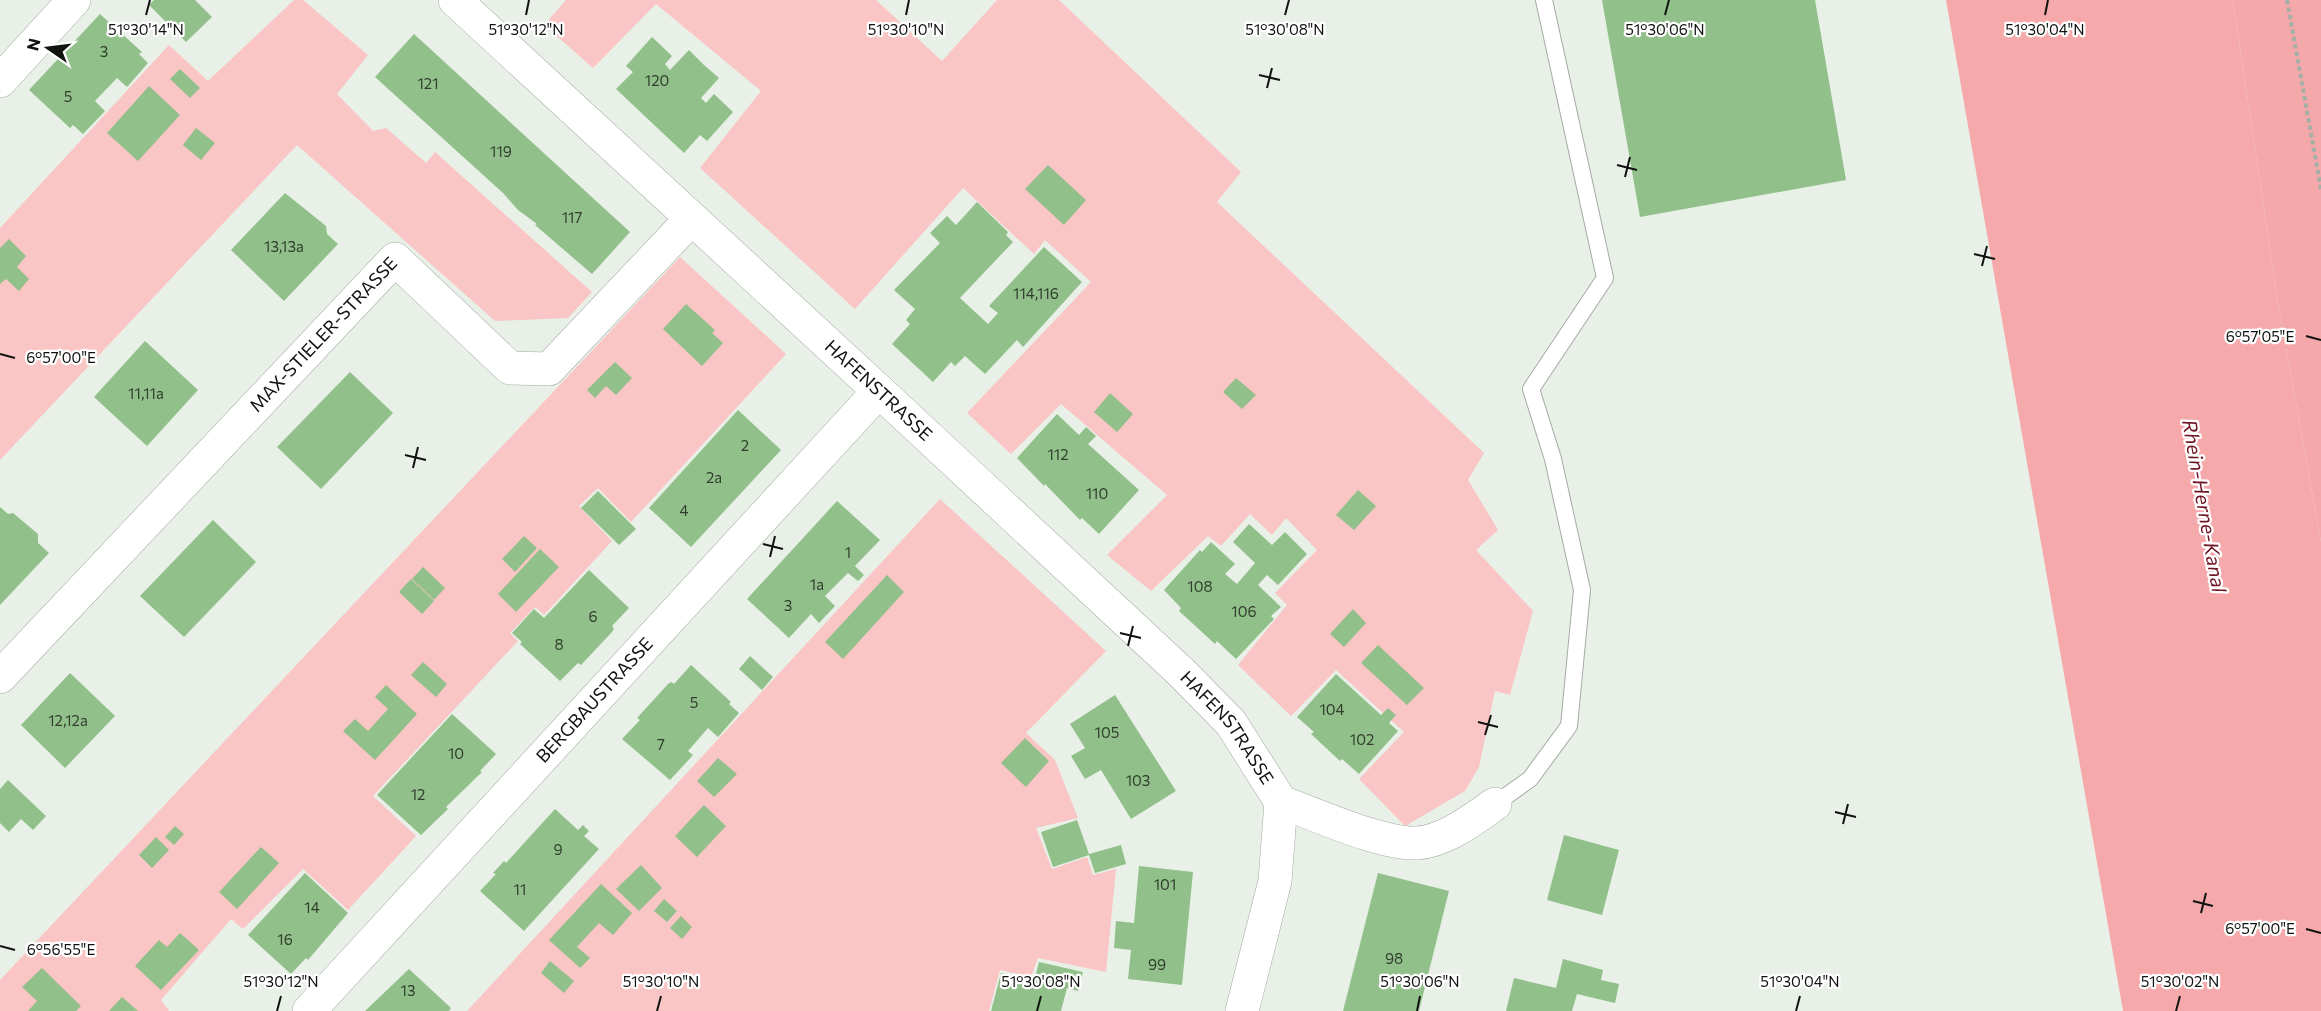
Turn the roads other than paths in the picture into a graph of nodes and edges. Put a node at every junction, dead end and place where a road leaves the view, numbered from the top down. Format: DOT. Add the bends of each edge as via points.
graph roads {
  1 [pos="74,0"];
  2 [pos="455,0"];
  3 [pos="1544,0"];
  4 [pos="0,81"];
  5 [pos="691,219"];
  6 [pos="879,391"];
  7 [pos="0,677"];
  8 [pos="1281,802"];
  9 [pos="1495,804"];
  10 [pos="309,1011"];
  11 [pos="1242,1011"];
  1 -- 4 [label="street"];
  2 -- 5 [label="street, HAFENSTRASSE"];
  3 -- 9 [label="lane" via="1605,278 1531,389 1553,459 1582,590 1569,726 1530,779"];
  5 -- 6 [label="street, HAFENSTRASSE"];
  5 -- 7 [label="street, MAX-STIELER-STRASSE" via="549,369 510,368 395,260"];
  6 -- 8 [label="street, HAFENSTRASSE" via="1231,723"];
  6 -- 10 [label="street, BERGBAUSTRASSE"];
  8 -- 9 [label="street, HAFENSTRASSE" via="1388,840 1417,843 1465,825"];
  8 -- 11 [label="street, HAFENSTRASSE" via="1275,881"];
}
